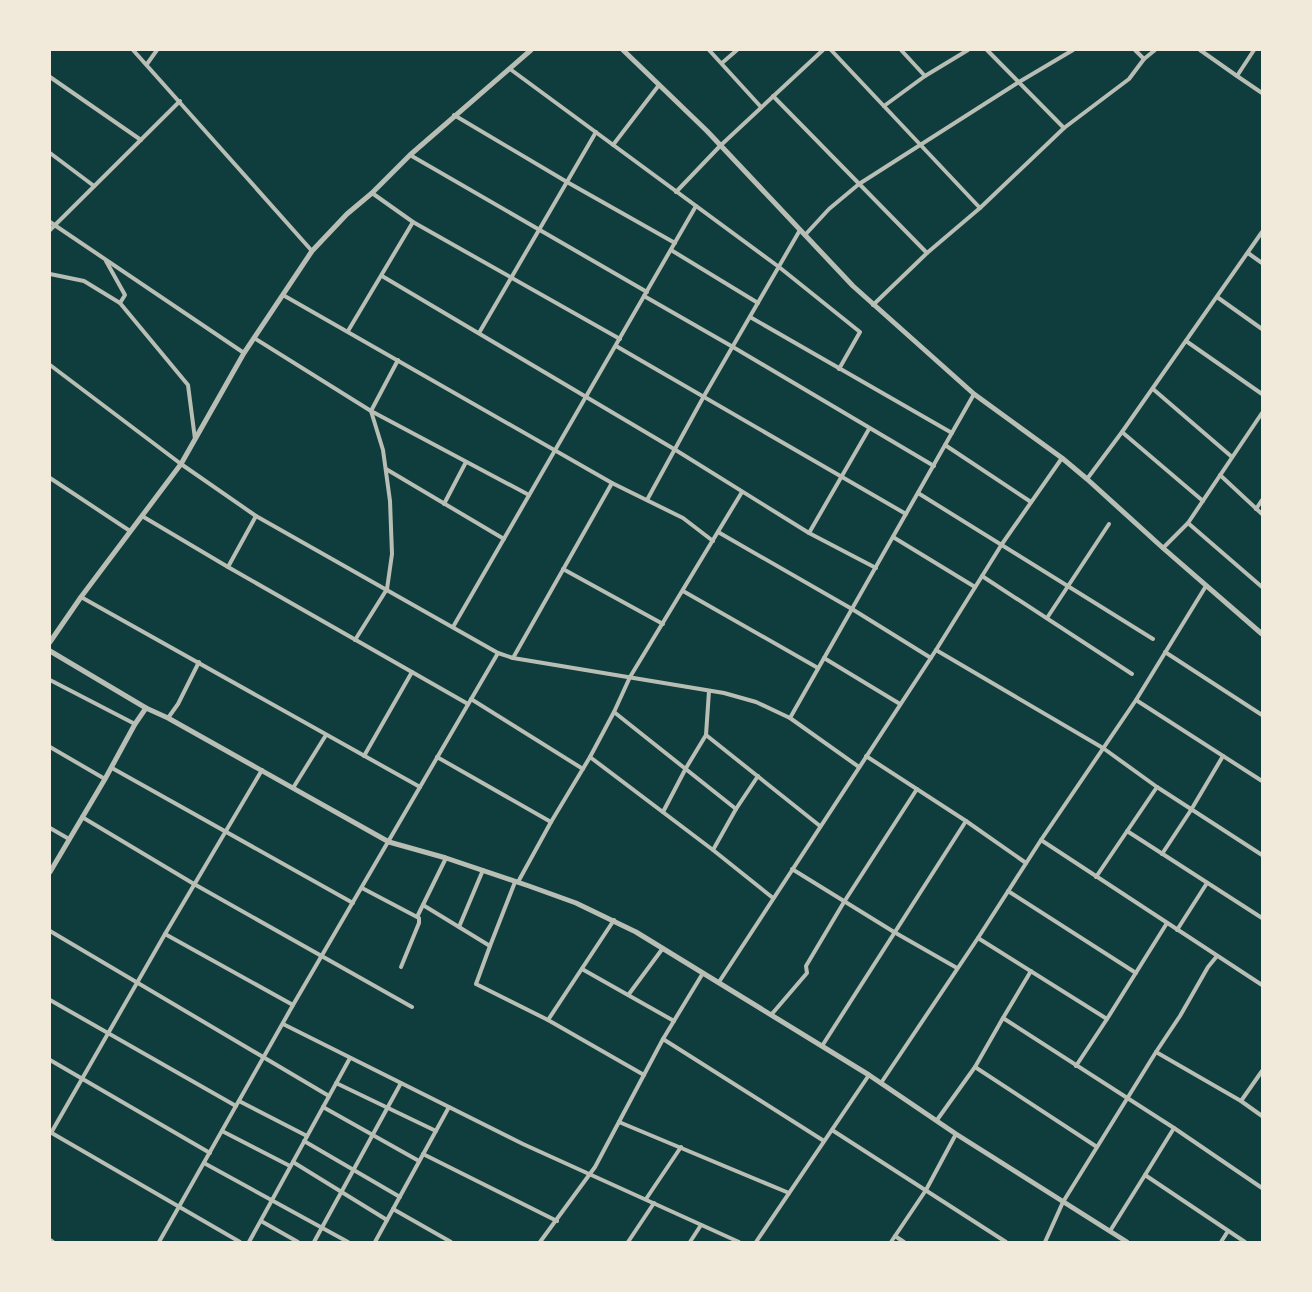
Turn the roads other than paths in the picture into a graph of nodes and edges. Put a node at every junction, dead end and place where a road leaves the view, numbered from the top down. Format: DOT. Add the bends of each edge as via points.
graph roads {
  1 [pos="134,50"];
  2 [pos="157,50"];
  3 [pos="531,50"];
  4 [pos="623,50"];
  5 [pos="710,50"];
  6 [pos="737,50"];
  7 [pos="823,50"];
  8 [pos="831,50"];
  9 [pos="901,50"];
  10 [pos="968,50"];
  11 [pos="987,50"];
  12 [pos="1073,50"];
  13 [pos="1135,50"];
  14 [pos="1155,50"];
  15 [pos="1200,50"];
  16 [pos="1254,50"];
  17 [pos="1144,59"];
  18 [pos="722,63"];
  19 [pos="146,64"];
  20 [pos="510,69"];
  21 [pos="925,76"];
  22 [pos="1237,76"];
  23 [pos="50,77"];
  24 [pos="1019,82"];
  25 [pos="659,85"];
  26 [pos="1262,93"];
  27 [pos="773,96"];
  28 [pos="180,101"];
  29 [pos="884,106"];
  30 [pos="761,107"];
  31 [pos="454,115"];
  32 [pos="1064,128"];
  33 [pos="596,132"];
  34 [pos="141,140"];
  35 [pos="613,145"];
  36 [pos="720,146"];
  37 [pos="921,146"];
  38 [pos="50,153"];
  39 [pos="410,155"];
  40 [pos="567,182"];
  41 [pos="859,184"];
  42 [pos="94,186"];
  43 [pos="676,192"];
  44 [pos="372,193"];
  45 [pos="696,206"];
  46 [pos="980,208"];
  47 [pos="50,222"];
  48 [pos="413,222"];
  49 [pos="55,226"];
  50 [pos="50,230"];
  51 [pos="540,230"];
  52 [pos="800,230"];
  53 [pos="1262,232"];
  54 [pos="805,235"];
  55 [pos="675,243"];
  56 [pos="671,250"];
  57 [pos="312,251"];
  58 [pos="927,253"];
  59 [pos="1248,253"];
  60 [pos="105,259"];
  61 [pos="1262,263"];
  62 [pos="779,267"];
  63 [pos="50,274"];
  64 [pos="382,276"];
  65 [pos="512,277"];
  66 [pos="647,292"];
  67 [pos="283,295"];
  68 [pos="644,296"];
  69 [pos="1217,297"];
  70 [pos="120,303"];
  71 [pos="758,303"];
  72 [pos="873,305"];
  73 [pos="750,317"];
  74 [pos="1262,329"];
  75 [pos="348,331"];
  76 [pos="479,333"];
  77 [pos="254,338"];
  78 [pos="620,339"];
  79 [pos="1186,341"];
  80 [pos="616,346"];
  81 [pos="733,347"];
  82 [pos="244,353"];
  83 [pos="398,360"];
  84 [pos="50,365"];
  85 [pos="840,369"];
  86 [pos="1152,389"];
  87 [pos="974,394"];
  88 [pos="1262,394"];
  89 [pos="704,396"];
  90 [pos="587,397"];
  91 [pos="371,410"];
  92 [pos="1262,413"];
  93 [pos="869,428"];
  94 [pos="1122,432"];
  95 [pos="952,434"];
  96 [pos="195,440"];
  97 [pos="946,445"];
  98 [pos="674,449"];
  99 [pos="555,451"];
  100 [pos="1232,457"];
  101 [pos="1062,458"];
  102 [pos="466,462"];
  103 [pos="181,464"];
  104 [pos="934,466"];
  105 [pos="386,469"];
  106 [pos="1220,475"];
  107 [pos="842,477"];
  108 [pos="50,478"];
  109 [pos="1087,479"];
  110 [pos="612,483"];
  111 [pos="742,492"];
  112 [pos="918,493"];
  113 [pos="530,495"];
  114 [pos="647,500"];
  115 [pos="1262,500"];
  116 [pos="1202,501"];
  117 [pos="1031,502"];
  118 [pos="444,504"];
  119 [pos="1256,509"];
  120 [pos="906,514"];
  121 [pos="1262,514"];
  122 [pos="142,516"];
  123 [pos="256,516"];
  124 [pos="1188,523"];
  125 [pos="1108,524"];
  126 [pos="130,531"];
  127 [pos="718,532"];
  128 [pos="810,533"];
  129 [pos="893,537"];
  130 [pos="504,539"];
  131 [pos="713,541"];
  132 [pos="1002,544"];
  133 [pos="1163,548"];
  134 [pos="228,567"];
  135 [pos="876,568"];
  136 [pos="563,569"];
  137 [pos="982,576"];
  138 [pos="1069,586"];
  139 [pos="1206,586"];
  140 [pos="975,587"];
  141 [pos="1262,587"];
  142 [pos="387,589"];
  143 [pos="683,591"];
  144 [pos="81,597"];
  145 [pos="852,609"];
  146 [pos="1047,618"];
  147 [pos="663,624"];
  148 [pos="1262,626"];
  149 [pos="453,627"];
  150 [pos="1260,633"];
  151 [pos="1153,639"];
  152 [pos="356,640"];
  153 [pos="50,642"];
  154 [pos="936,650"];
  155 [pos="50,651"];
  156 [pos="1166,652"];
  157 [pos="498,653"];
  158 [pos="513,658"];
  159 [pos="824,658"];
  160 [pos="931,658"];
  161 [pos="199,662"];
  162 [pos="818,668"];
  163 [pos="412,672"];
  164 [pos="1132,674"];
  165 [pos="630,677"];
  166 [pos="50,680"];
  167 [pos="709,691"];
  168 [pos="472,698"];
  169 [pos="1136,700"];
  170 [pos="468,704"];
  171 [pos="900,704"];
  172 [pos="146,708"];
  173 [pos="614,712"];
  174 [pos="1262,715"];
  175 [pos="168,718"];
  176 [pos="790,718"];
  177 [pos="135,724"];
  178 [pos="706,734"];
  179 [pos="326,735"];
  180 [pos="50,747"];
  181 [pos="1103,748"];
  182 [pos="364,756"];
  183 [pos="866,756"];
  184 [pos="1223,756"];
  185 [pos="437,757"];
  186 [pos="590,757"];
  187 [pos="859,766"];
  188 [pos="112,768"];
  189 [pos="686,768"];
  190 [pos="583,769"];
  191 [pos="262,770"];
  192 [pos="758,776"];
  193 [pos="105,779"];
  194 [pos="1262,780"];
  195 [pos="1157,787"];
  196 [pos="293,788"];
  197 [pos="420,788"];
  198 [pos="917,789"];
  199 [pos="736,809"];
  200 [pos="1191,810"];
  201 [pos="663,812"];
  202 [pos="82,817"];
  203 [pos="966,821"];
  204 [pos="551,822"];
  205 [pos="820,826"];
  206 [pos="50,828"];
  207 [pos="226,831"];
  208 [pos="1126,831"];
  209 [pos="69,839"];
  210 [pos="1041,840"];
  211 [pos="389,842"];
  212 [pos="714,850"];
  213 [pos="1162,854"];
  214 [pos="1262,855"];
  215 [pos="446,858"];
  216 [pos="1026,863"];
  217 [pos="792,869"];
  218 [pos="483,870"];
  219 [pos="50,872"];
  220 [pos="1096,877"];
  221 [pos="517,882"];
  222 [pos="1207,883"];
  223 [pos="194,884"];
  224 [pos="362,888"];
  225 [pos="1008,891"];
  226 [pos="773,898"];
  227 [pos="844,902"];
  228 [pos="353,903"];
  229 [pos="423,905"];
  230 [pos="417,917"];
  231 [pos="1262,918"];
  232 [pos="614,920"];
  233 [pos="1167,923"];
  234 [pos="459,928"];
  235 [pos="1177,930"];
  236 [pos="50,931"];
  237 [pos="894,932"];
  238 [pos="165,934"];
  239 [pos="978,938"];
  240 [pos="490,946"];
  241 [pos="664,948"];
  242 [pos="322,955"];
  243 [pos="1217,956"];
  244 [pos="401,967"];
  245 [pos="957,968"];
  246 [pos="582,969"];
  247 [pos="1030,971"];
  248 [pos="703,972"];
  249 [pos="1136,973"];
  250 [pos="138,982"];
  251 [pos="719,982"];
  252 [pos="1262,985"];
  253 [pos="629,994"];
  254 [pos="50,1000"];
  255 [pos="293,1005"];
  256 [pos="412,1007"];
  257 [pos="771,1015"];
  258 [pos="1004,1018"];
  259 [pos="548,1020"];
  260 [pos="1107,1020"];
  261 [pos="674,1021"];
  262 [pos="282,1024"];
  263 [pos="108,1034"];
  264 [pos="663,1040"];
  265 [pos="822,1046"];
  266 [pos="1156,1052"];
  267 [pos="264,1057"];
  268 [pos="350,1058"];
  269 [pos="50,1060"];
  270 [pos="1076,1066"];
  271 [pos="975,1067"];
  272 [pos="1262,1071"];
  273 [pos="644,1075"];
  274 [pos="869,1075"];
  275 [pos="82,1078"];
  276 [pos="336,1083"];
  277 [pos="402,1083"];
  278 [pos="881,1083"];
  279 [pos="329,1096"];
  280 [pos="1127,1098"];
  281 [pos="1241,1101"];
  282 [pos="238,1104"];
  283 [pos="323,1107"];
  284 [pos="449,1107"];
  285 [pos="387,1109"];
  286 [pos="1262,1116"];
  287 [pos="937,1120"];
  288 [pos="619,1122"];
  289 [pos="1174,1128"];
  290 [pos="832,1130"];
  291 [pos="222,1131"];
  292 [pos="436,1131"];
  293 [pos="50,1132"];
  294 [pos="956,1134"];
  295 [pos="373,1135"];
  296 [pos="307,1136"];
  297 [pos="824,1141"];
  298 [pos="304,1142"];
  299 [pos="681,1147"];
  300 [pos="1097,1147"];
  301 [pos="210,1152"];
  302 [pos="423,1154"];
  303 [pos="419,1161"];
  304 [pos="204,1163"];
  305 [pos="291,1164"];
  306 [pos="354,1170"];
  307 [pos="590,1174"];
  308 [pos="1145,1175"];
  309 [pos="1262,1188"];
  310 [pos="926,1190"];
  311 [pos="342,1192"];
  312 [pos="789,1194"];
  313 [pos="400,1197"];
  314 [pos="272,1200"];
  315 [pos="646,1200"];
  316 [pos="1064,1202"];
  317 [pos="654,1203"];
  318 [pos="179,1206"];
  319 [pos="393,1209"];
  320 [pos="388,1220"];
  321 [pos="261,1221"];
  322 [pos="557,1221"];
  323 [pos="701,1225"];
  324 [pos="322,1228"];
  325 [pos="1110,1230"];
  326 [pos="1228,1231"];
  327 [pos="895,1236"];
  328 [pos="542,1240"];
  329 [pos="161,1241"];
  330 [pos="240,1242"];
  331 [pos="249,1242"];
  332 [pos="298,1242"];
  333 [pos="314,1242"];
  334 [pos="348,1242"];
  335 [pos="375,1242"];
  336 [pos="451,1242"];
  337 [pos="548,1242"];
  338 [pos="628,1242"];
  339 [pos="690,1242"];
  340 [pos="739,1242"];
  341 [pos="756,1242"];
  342 [pos="891,1242"];
  343 [pos="904,1242"];
  344 [pos="1006,1242"];
  345 [pos="1045,1242"];
  346 [pos="1127,1242"];
  347 [pos="1221,1242"];
  348 [pos="1244,1242"];
  1 -- 19 [label="street"];
  2 -- 19 [label="street"];
  3 -- 20 [label="street"];
  4 -- 25 [label="street"];
  5 -- 18 [label="street"];
  6 -- 18 [label="street"];
  7 -- 27 [label="street"];
  8 -- 29 [label="street"];
  9 -- 21 [label="street"];
  10 -- 21 [label="street"];
  11 -- 24 [label="street"];
  12 -- 24 [label="street"];
  13 -- 17 [label="street"];
  14 -- 17 [label="street"];
  15 -- 22 [label="street"];
  16 -- 22 [label="street"];
  17 -- 32 [label="street" via="1129,79"];
  18 -- 30 [label="street"];
  19 -- 28 [label="street"];
  20 -- 31 [label="street"];
  20 -- 33 [label="street"];
  21 -- 29 [label="street"];
  22 -- 26 [label="street"];
  23 -- 34 [label="street"];
  24 -- 32 [label="street"];
  24 -- 37 [label="street"];
  25 -- 35 [label="street"];
  25 -- 36 [label="street"];
  27 -- 30 [label="street"];
  27 -- 41 [label="street"];
  28 -- 34 [label="street"];
  28 -- 57 [label="street"];
  29 -- 37 [label="street"];
  30 -- 36 [label="street"];
  31 -- 39 [label="street"];
  31 -- 40 [label="street"];
  32 -- 46 [label="street"];
  33 -- 35 [label="street"];
  33 -- 40 [label="street"];
  34 -- 42 [label="street"];
  35 -- 43 [label="street"];
  36 -- 43 [label="street"];
  36 -- 52 [label="street"];
  37 -- 41 [label="street"];
  37 -- 46 [label="street"];
  38 -- 42 [label="street"];
  39 -- 44 [label="street"];
  39 -- 51 [label="street"];
  40 -- 51 [label="street"];
  40 -- 55 [label="street"];
  41 -- 54 [label="street"];
  41 -- 58 [label="street"];
  42 -- 49 [label="street"];
  43 -- 45 [label="street"];
  44 -- 48 [label="street"];
  44 -- 57 [label="street"];
  45 -- 55 [label="street"];
  45 -- 62 [label="street"];
  46 -- 58 [label="street"];
  47 -- 49 [label="street"];
  48 -- 64 [label="street"];
  48 -- 65 [label="street"];
  49 -- 50 [label="street"];
  49 -- 60 [label="street"];
  51 -- 65 [label="street"];
  51 -- 66 [label="street"];
  52 -- 54 [label="street"];
  52 -- 62 [label="street"];
  53 -- 59 [label="street"];
  54 -- 72 [label="street"];
  55 -- 56 [label="street"];
  56 -- 66 [label="street"];
  56 -- 71 [label="street"];
  57 -- 67 [label="street"];
  58 -- 72 [label="street"];
  59 -- 61 [label="street"];
  59 -- 69 [label="street"];
  60 -- 70 [label="street" via="125,295"];
  60 -- 82 [label="street"];
  62 -- 71 [label="street"];
  62 -- 85 [label="street" via="860,332"];
  63 -- 70 [label="street" via="84,281"];
  64 -- 75 [label="street"];
  64 -- 76 [label="street"];
  65 -- 76 [label="street"];
  65 -- 78 [label="street"];
  66 -- 68 [label="street"];
  67 -- 75 [label="street"];
  67 -- 77 [label="street"];
  68 -- 78 [label="street"];
  68 -- 81 [label="street"];
  69 -- 74 [label="street"];
  69 -- 79 [label="street"];
  70 -- 96 [label="street" via="188,385"];
  71 -- 73 [label="street"];
  72 -- 87 [label="street"];
  73 -- 81 [label="street"];
  73 -- 85 [label="street"];
  75 -- 83 [label="street"];
  76 -- 90 [label="street"];
  77 -- 82 [label="street"];
  77 -- 91 [label="street"];
  78 -- 80 [label="street"];
  79 -- 86 [label="street"];
  79 -- 88 [label="street"];
  80 -- 89 [label="street"];
  80 -- 90 [label="street"];
  81 -- 89 [label="street"];
  81 -- 93 [label="street"];
  82 -- 96 [label="street"];
  83 -- 91 [label="street"];
  83 -- 99 [label="street"];
  84 -- 103 [label="street"];
  85 -- 95 [label="street"];
  86 -- 94 [label="street"];
  86 -- 100 [label="street"];
  87 -- 95 [label="street"];
  87 -- 101 [label="street"];
  89 -- 98 [label="street"];
  89 -- 107 [label="street"];
  90 -- 98 [label="street"];
  90 -- 99 [label="street"];
  91 -- 102 [label="street"];
  91 -- 105 [label="street"];
  92 -- 100 [label="street"];
  93 -- 104 [label="street"];
  93 -- 107 [label="street"];
  94 -- 109 [label="street"];
  94 -- 116 [label="street"];
  95 -- 97 [label="street"];
  96 -- 103 [label="street"];
  97 -- 104 [label="street"];
  97 -- 117 [label="street"];
  98 -- 111 [label="street"];
  98 -- 114 [label="street"];
  99 -- 110 [label="street"];
  99 -- 113 [label="street"];
  100 -- 106 [label="street"];
  101 -- 109 [label="street"];
  101 -- 117 [label="street"];
  102 -- 113 [label="street"];
  102 -- 118 [label="street"];
  103 -- 122 [label="street"];
  103 -- 123 [label="street"];
  104 -- 112 [label="street"];
  105 -- 118 [label="street"];
  105 -- 142 [label="street" via="392,554"];
  106 -- 116 [label="street"];
  106 -- 119 [label="street"];
  107 -- 120 [label="street"];
  107 -- 128 [label="street"];
  108 -- 126 [label="street"];
  109 -- 133 [label="street"];
  110 -- 114 [label="street"];
  110 -- 136 [label="street"];
  111 -- 127 [label="street"];
  111 -- 128 [label="street"];
  112 -- 120 [label="street"];
  112 -- 132 [label="street"];
  113 -- 130 [label="street"];
  114 -- 131 [label="street" via="683,518"];
  115 -- 119 [label="street"];
  116 -- 124 [label="street"];
  117 -- 132 [label="street"];
  118 -- 130 [label="street"];
  119 -- 121 [label="street"];
  120 -- 129 [label="street"];
  122 -- 126 [label="street"];
  122 -- 134 [label="street"];
  123 -- 134 [label="street"];
  123 -- 142 [label="street"];
  124 -- 133 [label="street"];
  124 -- 141 [label="street"];
  125 -- 138 [label="street"];
  126 -- 144 [label="street"];
  127 -- 131 [label="street"];
  127 -- 145 [label="street"];
  128 -- 135 [label="street"];
  129 -- 135 [label="street"];
  129 -- 140 [label="street"];
  130 -- 149 [label="street"];
  131 -- 143 [label="street"];
  132 -- 137 [label="street"];
  132 -- 138 [label="street"];
  133 -- 139 [label="street"];
  134 -- 152 [label="street"];
  135 -- 145 [label="street"];
  136 -- 147 [label="street"];
  136 -- 158 [label="street"];
  137 -- 140 [label="street"];
  137 -- 146 [label="street"];
  138 -- 146 [label="street"];
  138 -- 151 [label="street"];
  139 -- 150 [label="street"];
  139 -- 156 [label="street"];
  140 -- 154 [label="street"];
  142 -- 149 [label="street"];
  142 -- 152 [label="street"];
  143 -- 147 [label="street"];
  143 -- 162 [label="street"];
  144 -- 153 [label="street"];
  144 -- 161 [label="street"];
  145 -- 159 [label="street"];
  145 -- 160 [label="street"];
  146 -- 164 [label="street"];
  147 -- 165 [label="street"];
  148 -- 150 [label="street"];
  149 -- 157 [label="street"];
  152 -- 163 [label="street"];
  154 -- 160 [label="street"];
  154 -- 181 [label="street"];
  155 -- 172 [label="street"];
  156 -- 169 [label="street"];
  156 -- 174 [label="street"];
  157 -- 158 [label="street"];
  157 -- 168 [label="street"];
  158 -- 165 [label="street"];
  159 -- 162 [label="street"];
  159 -- 171 [label="street"];
  160 -- 171 [label="street"];
  161 -- 175 [label="street"];
  161 -- 179 [label="street"];
  162 -- 176 [label="street"];
  163 -- 170 [label="street"];
  163 -- 182 [label="street"];
  165 -- 167 [label="street"];
  165 -- 173 [label="street"];
  166 -- 177 [label="street"];
  167 -- 176 [label="street" via="756,702"];
  167 -- 178 [label="street"];
  168 -- 170 [label="street"];
  168 -- 190 [label="street"];
  169 -- 181 [label="street"];
  169 -- 184 [label="street"];
  170 -- 185 [label="street"];
  171 -- 183 [label="street"];
  172 -- 175 [label="street"];
  172 -- 177 [label="street"];
  173 -- 186 [label="street"];
  173 -- 189 [label="street"];
  175 -- 191 [label="street"];
  176 -- 187 [label="street"];
  177 -- 188 [label="street"];
  178 -- 189 [label="street"];
  178 -- 192 [label="street"];
  179 -- 182 [label="street"];
  179 -- 196 [label="street"];
  180 -- 193 [label="street"];
  181 -- 195 [label="street"];
  181 -- 210 [label="street"];
  182 -- 197 [label="street"];
  183 -- 187 [label="street"];
  183 -- 198 [label="street"];
  184 -- 194 [label="street"];
  184 -- 200 [label="street"];
  185 -- 197 [label="street"];
  185 -- 204 [label="street"];
  186 -- 190 [label="street"];
  186 -- 201 [label="street"];
  187 -- 205 [label="street"];
  188 -- 193 [label="street"];
  188 -- 207 [label="street"];
  189 -- 199 [label="street"];
  189 -- 201 [label="street"];
  190 -- 204 [label="street"];
  191 -- 196 [label="street"];
  191 -- 207 [label="street"];
  192 -- 199 [label="street"];
  192 -- 205 [label="street"];
  193 -- 202 [label="street"];
  195 -- 200 [label="street"];
  195 -- 208 [label="street"];
  196 -- 211 [label="street"];
  197 -- 211 [label="street"];
  198 -- 203 [label="street"];
  198 -- 227 [label="street"];
  199 -- 212 [label="street"];
  200 -- 213 [label="street"];
  200 -- 214 [label="street"];
  201 -- 212 [label="street"];
  202 -- 209 [label="street"];
  202 -- 223 [label="street"];
  203 -- 216 [label="street"];
  203 -- 237 [label="street"];
  204 -- 221 [label="street"];
  205 -- 217 [label="street"];
  206 -- 209 [label="street"];
  207 -- 223 [label="street"];
  207 -- 228 [label="street"];
  208 -- 213 [label="street"];
  208 -- 220 [label="street"];
  209 -- 219 [label="street"];
  210 -- 216 [label="street"];
  210 -- 220 [label="street"];
  211 -- 215 [label="street"];
  211 -- 224 [label="street"];
  212 -- 226 [label="street"];
  213 -- 222 [label="street"];
  215 -- 218 [label="street"];
  215 -- 229 [label="street"];
  216 -- 225 [label="street"];
  217 -- 226 [label="street"];
  217 -- 227 [label="street"];
  218 -- 221 [label="street"];
  218 -- 234 [label="street"];
  220 -- 233 [label="street"];
  221 -- 232 [label="street"];
  221 -- 240 [label="street"];
  222 -- 231 [label="street"];
  222 -- 235 [label="street"];
  223 -- 238 [label="street"];
  223 -- 242 [label="street"];
  224 -- 228 [label="street"];
  224 -- 230 [label="street"];
  225 -- 239 [label="street"];
  225 -- 249 [label="street"];
  226 -- 251 [label="street"];
  227 -- 237 [label="street"];
  227 -- 257 [label="street" via="806,966 806,973"];
  228 -- 242 [label="street"];
  229 -- 230 [label="street"];
  229 -- 234 [label="street"];
  230 -- 244 [label="street" via="419,923"];
  232 -- 241 [label="street"];
  232 -- 246 [label="street"];
  233 -- 235 [label="street"];
  233 -- 249 [label="street"];
  234 -- 240 [label="street"];
  235 -- 243 [label="street"];
  236 -- 250 [label="street"];
  237 -- 245 [label="street"];
  237 -- 265 [label="street"];
  238 -- 250 [label="street"];
  238 -- 255 [label="street"];
  239 -- 245 [label="street"];
  239 -- 247 [label="street"];
  240 -- 259 [label="street" via="476,984"];
  241 -- 248 [label="street"];
  241 -- 253 [label="street"];
  242 -- 255 [label="street"];
  242 -- 256 [label="street"];
  243 -- 252 [label="street"];
  243 -- 266 [label="street"];
  245 -- 278 [label="street"];
  246 -- 253 [label="street"];
  246 -- 259 [label="street"];
  247 -- 258 [label="street"];
  247 -- 260 [label="street"];
  248 -- 251 [label="street"];
  248 -- 261 [label="street"];
  249 -- 260 [label="street"];
  250 -- 263 [label="street"];
  250 -- 267 [label="street"];
  251 -- 257 [label="street"];
  253 -- 261 [label="street"];
  254 -- 263 [label="street"];
  255 -- 262 [label="street"];
  257 -- 265 [label="street"];
  258 -- 270 [label="street"];
  258 -- 271 [label="street"];
  259 -- 273 [label="street"];
  260 -- 270 [label="street"];
  261 -- 264 [label="street"];
  262 -- 267 [label="street"];
  262 -- 268 [label="street"];
  263 -- 275 [label="street"];
  263 -- 282 [label="street"];
  264 -- 273 [label="street"];
  264 -- 297 [label="street"];
  265 -- 274 [label="street"];
  266 -- 280 [label="street"];
  266 -- 281 [label="street"];
  267 -- 279 [label="street"];
  267 -- 282 [label="street"];
  268 -- 276 [label="street"];
  268 -- 277 [label="street"];
  269 -- 275 [label="street"];
  270 -- 280 [label="street"];
  271 -- 287 [label="street"];
  271 -- 300 [label="street"];
  272 -- 281 [label="street"];
  273 -- 288 [label="street"];
  274 -- 278 [label="street"];
  274 -- 290 [label="street"];
  275 -- 293 [label="street"];
  275 -- 301 [label="street"];
  276 -- 279 [label="street"];
  276 -- 285 [label="street"];
  277 -- 284 [label="street"];
  277 -- 285 [label="street"];
  278 -- 287 [label="street"];
  279 -- 283 [label="street"];
  280 -- 289 [label="street"];
  280 -- 300 [label="street"];
  281 -- 286 [label="street"];
  282 -- 291 [label="street"];
  282 -- 296 [label="street"];
  283 -- 295 [label="street"];
  283 -- 296 [label="street"];
  284 -- 292 [label="street"];
  284 -- 307 [label="street"];
  285 -- 292 [label="street"];
  285 -- 295 [label="street"];
  287 -- 294 [label="street"];
  288 -- 299 [label="street"];
  288 -- 307 [label="street"];
  289 -- 308 [label="street"];
  289 -- 309 [label="street"];
  290 -- 297 [label="street"];
  290 -- 310 [label="street"];
  291 -- 301 [label="street"];
  291 -- 305 [label="street"];
  292 -- 302 [label="street"];
  293 -- 318 [label="street"];
  294 -- 310 [label="street"];
  294 -- 316 [label="street"];
  295 -- 303 [label="street"];
  295 -- 306 [label="street"];
  296 -- 298 [label="street"];
  297 -- 312 [label="street"];
  298 -- 305 [label="street"];
  298 -- 306 [label="street"];
  299 -- 312 [label="street"];
  299 -- 315 [label="street"];
  300 -- 316 [label="street"];
  301 -- 304 [label="street"];
  302 -- 303 [label="street"];
  302 -- 322 [label="street"];
  303 -- 313 [label="street"];
  304 -- 314 [label="street"];
  304 -- 318 [label="street"];
  305 -- 311 [label="street"];
  305 -- 314 [label="street"];
  306 -- 311 [label="street"];
  306 -- 313 [label="street"];
  307 -- 315 [label="street"];
  307 -- 322 [label="street"];
  308 -- 325 [label="street"];
  308 -- 326 [label="street"];
  310 -- 327 [label="street"];
  310 -- 344 [label="street"];
  311 -- 320 [label="street"];
  311 -- 324 [label="street"];
  312 -- 341 [label="street"];
  313 -- 319 [label="street"];
  314 -- 321 [label="street"];
  314 -- 324 [label="street"];
  315 -- 317 [label="street"];
  316 -- 325 [label="street"];
  316 -- 345 [label="street"];
  317 -- 323 [label="street"];
  317 -- 338 [label="street"];
  318 -- 329 [label="street"];
  318 -- 330 [label="street"];
  319 -- 320 [label="street"];
  319 -- 336 [label="street"];
  320 -- 335 [label="street"];
  321 -- 331 [label="street"];
  321 -- 332 [label="street"];
  322 -- 328 [label="street"];
  323 -- 339 [label="street"];
  323 -- 340 [label="street"];
  324 -- 333 [label="street"];
  324 -- 334 [label="street"];
  325 -- 346 [label="street"];
  326 -- 347 [label="street"];
  326 -- 348 [label="street"];
  327 -- 342 [label="street"];
  327 -- 343 [label="street"];
  328 -- 337 [label="street"];
}
